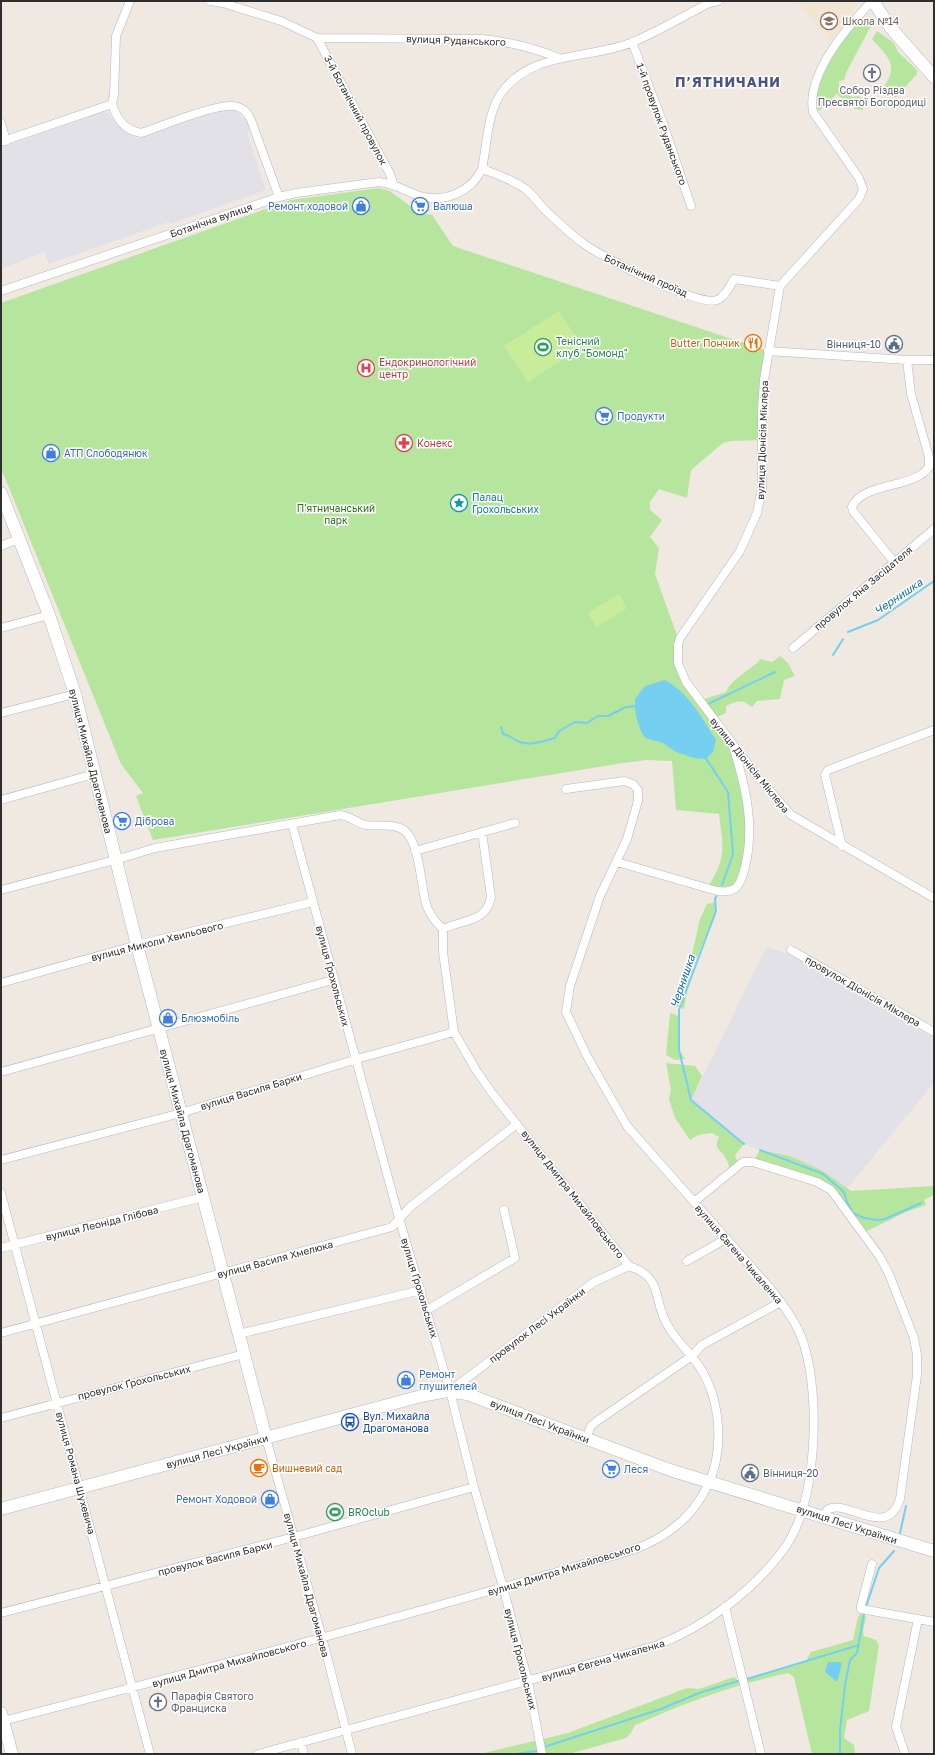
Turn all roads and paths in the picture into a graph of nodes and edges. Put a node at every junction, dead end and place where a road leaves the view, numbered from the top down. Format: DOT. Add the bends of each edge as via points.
graph roads {
  1 [pos="130,1"];
  2 [pos="210,1"];
  3 [pos="718,1"];
  4 [pos="873,1"];
  5 [pos="318,38"];
  6 [pos="632,42"];
  7 [pos="558,58"];
  8 [pos="934,77"];
  9 [pos="112,104"];
  10 [pos="1,123"];
  11 [pos="3,141"];
  12 [pos="482,169"];
  13 [pos="393,183"];
  14 [pos="278,197"];
  15 [pos="691,206"];
  16 [pos="780,286"];
  17 [pos="1,292"];
  18 [pos="768,351"];
  19 [pos="907,360"];
  20 [pos="934,360"];
  21 [pos="1,493"];
  22 [pos="934,529"];
  23 [pos="18,539"];
  24 [pos="1,546"];
  25 [pos="894,562"];
  26 [pos="49,615"];
  27 [pos="1,628"];
  28 [pos="793,648"];
  29 [pos="75,694"];
  30 [pos="1,713"];
  31 [pos="934,730"];
  32 [pos="731,742"];
  33 [pos="94,774"];
  34 [pos="566,789"];
  35 [pos="1,800"];
  36 [pos="515,823"];
  37 [pos="292,824"];
  38 [pos="482,832"];
  39 [pos="842,846"];
  40 [pos="415,851"];
  41 [pos="115,860"];
  42 [pos="618,862"];
  43 [pos="1,890"];
  44 [pos="934,898"];
  45 [pos="313,902"];
  46 [pos="443,929"];
  47 [pos="137,945"];
  48 [pos="791,950"];
  49 [pos="333,980"];
  50 [pos="1,983"];
  51 [pos="159,1029"];
  52 [pos="454,1032"];
  53 [pos="934,1032"];
  54 [pos="356,1059"];
  55 [pos="1,1072"];
  56 [pos="181,1113"];
  57 [pos="517,1124"];
  58 [pos="1,1160"];
  59 [pos="1,1193"];
  60 [pos="203,1197"];
  61 [pos="694,1202"];
  62 [pos="504,1210"];
  63 [pos="399,1218"];
  64 [pos="726,1239"];
  65 [pos="15,1244"];
  66 [pos="1,1248"];
  67 [pos="687,1261"];
  68 [pos="629,1266"];
  69 [pos="223,1273"];
  70 [pos="421,1290"];
  71 [pos="781,1302"];
  72 [pos="427,1310"];
  73 [pos="37,1324"];
  74 [pos="1,1333"];
  75 [pos="239,1334"];
  76 [pos="244,1354"];
  77 [pos="692,1356"];
  78 [pos="450,1391"];
  79 [pos="57,1402"];
  80 [pos="1,1418"];
  81 [pos="266,1438"];
  82 [pos="586,1438"];
  83 [pos="709,1482"];
  84 [pos="474,1487"];
  85 [pos="79,1488"];
  86 [pos="1,1509"];
  87 [pos="803,1510"];
  88 [pos="825,1517"];
  89 [pos="294,1537"];
  90 [pos="934,1552"];
  91 [pos="872,1564"];
  92 [pos="106,1586"];
  93 [pos="503,1587"];
  94 [pos="725,1607"];
  95 [pos="1,1613"];
  96 [pos="918,1619"];
  97 [pos="934,1622"];
  98 [pos="322,1637"];
  99 [pos="528,1681"];
  100 [pos="133,1688"];
  101 [pos="2,1717"];
  102 [pos="347,1731"];
  103 [pos="301,1742"];
  104 [pos="12,1754"];
  105 [pos="150,1754"];
  106 [pos="258,1754"];
  107 [pos="304,1754"];
  108 [pos="352,1754"];
  109 [pos="542,1754"];
  110 [pos="761,1754"];
  111 [pos="905,1754"];
  1 -- 9 [label="street" via="116,36"];
  2 -- 5 [label="street, вулиця Руданського" via="281,21"];
  3 -- 6 [label="street" via="709,3"];
  4 -- 8 [label="street" via="890,27"];
  4 -- 16 [label="street" via="851,23 829,52 814,88 811,103 813,112 859,178 862,189 859,199"];
  5 -- 7 [label="street, вулиця Руданського" via="482,39 534,48"];
  5 -- 13 [label="street, 3-й Ботанічний провулок"];
  6 -- 7 [label="street"];
  6 -- 15 [label="street, 1-й провулок Руданського"];
  7 -- 12 [label="street, Ботанічна вулиця" via="527,71 516,78 501,94 491,117"];
  9 -- 11 [label="street"];
  9 -- 14 [label="street" via="121,123 132,131 141,133 221,106 238,106 251,120"];
  10 -- 11 [label="street"];
  12 -- 13 [label="street, Ботанічна вулиця" via="466,190 444,198 419,196"];
  12 -- 16 [label="street, Ботанічний проїзд" via="526,189 583,244 673,289 708,301 716,301 722,298 734,279"];
  13 -- 14 [label="street, Ботанічна вулиця" via="371,183 296,192"];
  14 -- 17 [label="street, Ботанічна вулиця"];
  16 -- 18 [label="street, вулиця Діонісія Міклера"];
  18 -- 19 [label="street"];
  18 -- 32 [label="street, вулиця Діонісія Міклера" via="762,410 762,488 757,514 740,551 681,636 678,645 679,666 686,682"];
  19 -- 20 [label="street"];
  19 -- 25 [label="street" via="911,394 930,458 929,468 918,476 867,493 856,500 852,507"];
  21 -- 23 [label="street, вулиця Михайла Драгоманова"];
  22 -- 25 [label="street, провулок Яна Засідателя"];
  23 -- 24 [label="street"];
  23 -- 26 [label="street, вулиця Михайла Драгоманова"];
  25 -- 28 [label="street, провулок Яна Засідателя"];
  26 -- 27 [label="street"];
  26 -- 29 [label="street, вулиця Михайла Драгоманова"];
  29 -- 30 [label="street"];
  29 -- 33 [label="street, вулиця Михайла Драгоманова"];
  31 -- 39 [label="street" via="828,770 825,776"];
  32 -- 39 [label="street, вулиця Діонісія Міклера" via="791,816"];
  32 -- 42 [label="street" via="744,782 750,834 743,875 736,888 728,892 717,891"];
  33 -- 35 [label="street"];
  33 -- 41 [label="street, вулиця Михайла Драгоманова"];
  34 -- 42 [label="street, вулиця Євгена Чикаленка" via="624,781 633,784 638,790 636,808"];
  36 -- 38 [label="street"];
  37 -- 40 [label="street" via="346,815 366,825 395,826 407,833"];
  37 -- 41 [label="street" via="155,848"];
  37 -- 45 [label="street, вулиця Ґрохольських"];
  38 -- 40 [label="street"];
  38 -- 46 [label="street" via="491,891 489,907 484,914"];
  39 -- 44 [label="street, вулиця Діонісія Міклера"];
  40 -- 46 [label="street" via="427,906 431,916"];
  41 -- 43 [label="street"];
  41 -- 47 [label="street, вулиця Михайла Драгоманова"];
  42 -- 61 [label="street, вулиця Євгена Чикаленка" via="600,896 570,986 566,1012 588,1058 627,1126"];
  45 -- 47 [label="street, вулиця Миколи Хвильового"];
  45 -- 49 [label="street, вулиця Ґрохольських"];
  46 -- 52 [label="street, вулиця Дмитра Михайловського" via="442,952"];
  47 -- 50 [label="street, вулиця Миколи Хвильового"];
  47 -- 51 [label="street, вулиця Михайла Драгоманова"];
  48 -- 53 [label="street, провулок Діонісія Міклера"];
  49 -- 51 [label="street"];
  49 -- 54 [label="street, вулиця Ґрохольських"];
  51 -- 55 [label="street"];
  51 -- 56 [label="street, вулиця Михайла Драгоманова"];
  52 -- 54 [label="street, вулиця Василя Барки"];
  52 -- 57 [label="street, вулиця Дмитра Михайловського" via="476,1070"];
  54 -- 56 [label="street, вулиця Василя Барки"];
  54 -- 63 [label="street, вулиця Ґрохольських"];
  56 -- 58 [label="street, вулиця Василя Барки"];
  56 -- 60 [label="street, вулиця Михайла Драгоманова"];
  57 -- 63 [label="street, вулиця Василя Хмелюка"];
  57 -- 68 [label="street, вулиця Дмитра Михайловського"];
  59 -- 65 [label="street, вулиця Романа Шухевича"];
  60 -- 65 [label="street, вулиця Леоніда Глібова"];
  60 -- 69 [label="street, вулиця Михайла Драгоманова"];
  61 -- 64 [label="street, вулиця Євгена Чикаленка"];
  61 -- 88 [label="street" via="743,1162 753,1162 817,1182 831,1190 880,1257 893,1282 914,1338 917,1355 917,1375 900,1499 893,1512 884,1517 872,1517 834,1508 827,1510"];
  62 -- 72 [label="street" via="515,1258"];
  63 -- 69 [label="street, вулиця Василя Хмелюка" via="392,1227"];
  63 -- 70 [label="street, вулиця Ґрохольських"];
  64 -- 67 [label="street"];
  64 -- 71 [label="street, вулиця Євгена Чикаленка"];
  65 -- 66 [label="street, вулиця Леоніда Глібова"];
  65 -- 73 [label="street, вулиця Романа Шухевича"];
  68 -- 77 [label="street, вулиця Дмитра Михайловського" via="643,1272 654,1283 665,1322"];
  68 -- 78 [label="street, провулок Лесі Українки" via="594,1282"];
  69 -- 73 [label="street, вулиця Василя Хмелюка"];
  69 -- 75 [label="street, вулиця Михайла Драгоманова"];
  70 -- 72 [label="street, вулиця Ґрохольських"];
  70 -- 75 [label="street"];
  71 -- 77 [label="street" via="707,1342"];
  71 -- 87 [label="street, вулиця Євгена Чикаленка" via="802,1340 811,1376 812,1446"];
  72 -- 78 [label="street, вулиця Ґрохольських"];
  73 -- 74 [label="street, вулиця Василя Хмелюка"];
  73 -- 79 [label="street, вулиця Романа Шухевича"];
  75 -- 76 [label="street, вулиця Михайла Драгоманова"];
  76 -- 79 [label="street, провулок Ґрохольських"];
  76 -- 81 [label="street, вулиця Михайла Драгоманова"];
  77 -- 82 [label="street" via="596,1420"];
  77 -- 83 [label="street, вулиця Дмитра Михайловського" via="710,1386 715,1408 717,1450"];
  78 -- 81 [label="street, вулиця Лесі Українки" via="421,1396"];
  78 -- 82 [label="street, вулиця Лесі Українки" via="473,1396"];
  78 -- 84 [label="street, вулиця Ґрохольських"];
  79 -- 80 [label="street, провулок Ґрохольських"];
  79 -- 85 [label="street, вулиця Романа Шухевича"];
  81 -- 85 [label="street, вулиця Лесі Українки"];
  81 -- 89 [label="street, вулиця Михайла Драгоманова"];
  82 -- 83 [label="street, вулиця Лесі Українки"];
  83 -- 87 [label="street, вулиця Лесі Українки"];
  83 -- 93 [label="street, вулиця Дмитра Михайловського" via="683,1520 656,1540 623,1553"];
  84 -- 89 [label="street, провулок Василя Барки"];
  84 -- 93 [label="street, вулиця Ґрохольських"];
  85 -- 86 [label="street, вулиця Лесі Українки"];
  85 -- 92 [label="street, вулиця Романа Шухевича"];
  87 -- 88 [label="street, вулиця Лесі Українки"];
  87 -- 94 [label="street, вулиця Євгена Чикаленка" via="786,1546 763,1572"];
  88 -- 90 [label="street, вулиця Лесі Українки"];
  89 -- 92 [label="street, провулок Василя Барки"];
  89 -- 98 [label="street, вулиця Михайла Драгоманова"];
  91 -- 96 [label="street" via="861,1606 864,1610"];
  92 -- 95 [label="street, провулок Василя Барки"];
  92 -- 100 [label="street, вулиця Романа Шухевича"];
  93 -- 98 [label="street, вулиця Дмитра Михайловського"];
  93 -- 99 [label="street, вулиця Ґрохольських"];
  94 -- 99 [label="street, вулиця Євгена Чикаленка" via="687,1632 655,1646"];
  94 -- 110 [label="street"];
  96 -- 97 [label="street"];
  96 -- 111 [label="street" via="896,1728"];
  98 -- 100 [label="street, вулиця Дмитра Михайловського"];
  98 -- 102 [label="street, вулиця Михайла Драгоманова"];
  99 -- 102 [label="street, вулиця Євгена Чикаленка"];
  99 -- 109 [label="street, вулиця Ґрохольських"];
  100 -- 101 [label="street, вулиця Дмитра Михайловського"];
  100 -- 105 [label="street, вулиця Романа Шухевича"];
  101 -- 104 [label="street"];
  102 -- 103 [label="street, вулиця Євгена Чикаленка"];
  102 -- 108 [label="street, вулиця Михайла Драгоманова"];
  103 -- 106 [label="street, вулиця Євгена Чикаленка"];
  103 -- 107 [label="street"];
}
